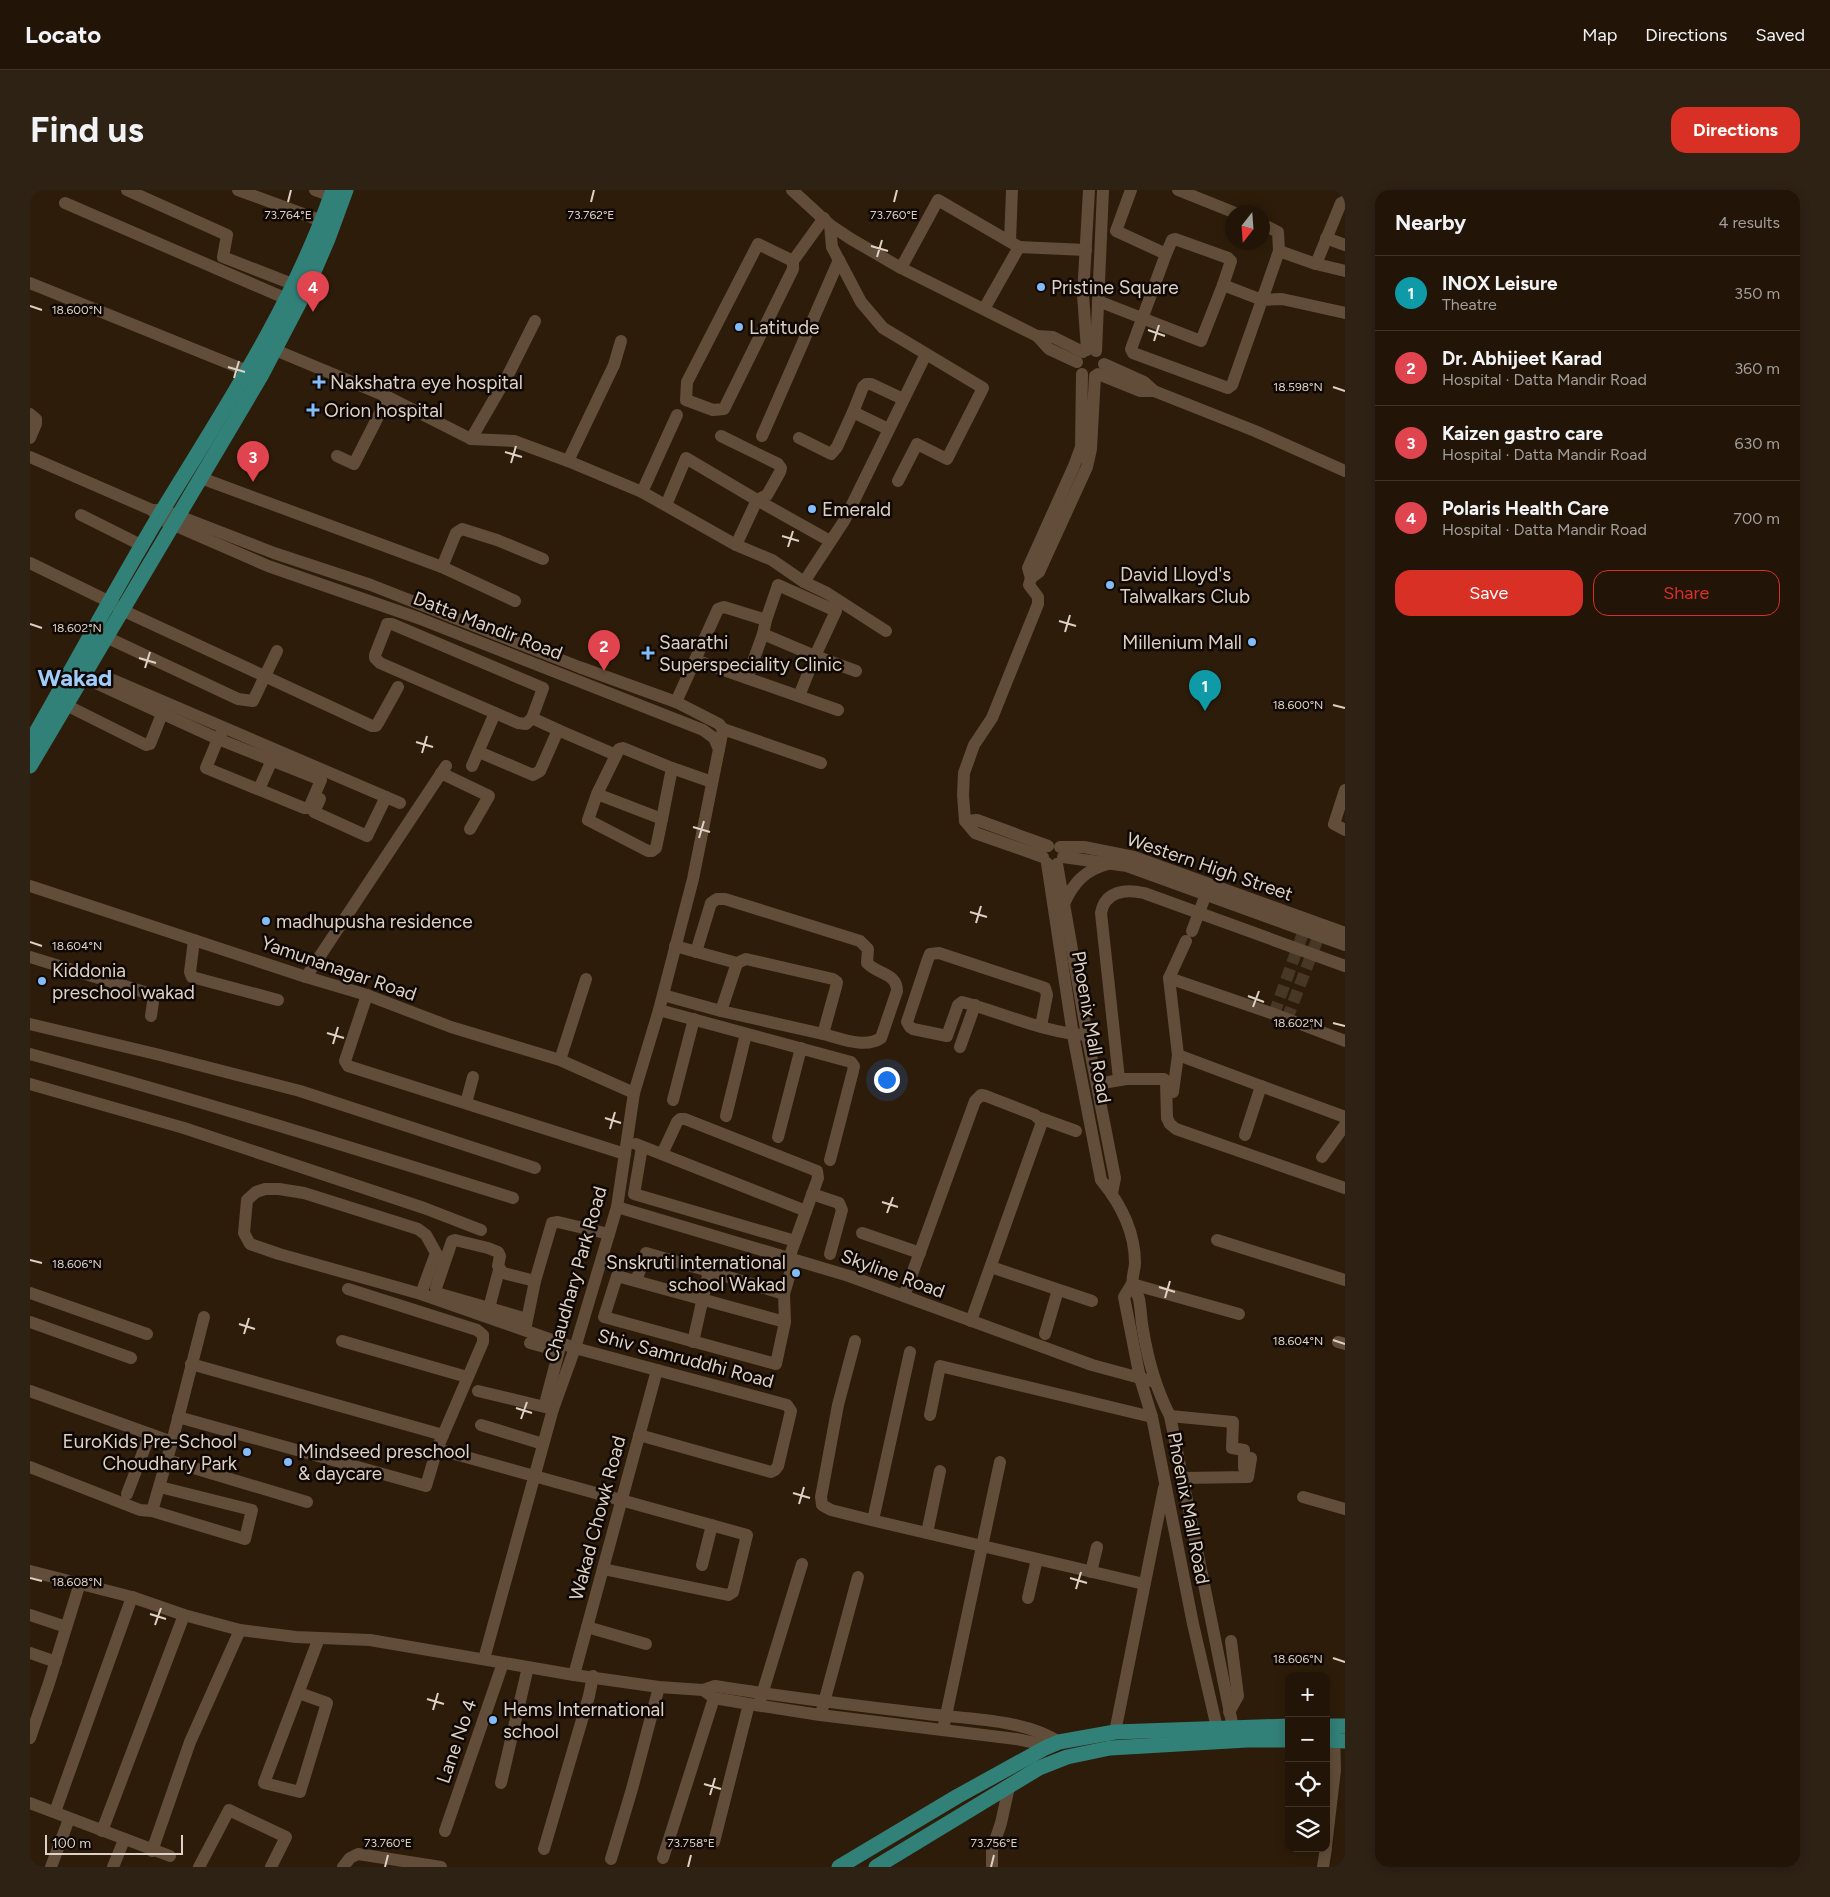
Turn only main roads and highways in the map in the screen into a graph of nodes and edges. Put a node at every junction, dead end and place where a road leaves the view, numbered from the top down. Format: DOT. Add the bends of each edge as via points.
graph roads {
  1 [pos="338,194"];
  2 [pos="269,348"];
  3 [pos="254,374"];
  4 [pos="116,606"];
  5 [pos="30,743"];
  6 [pos="30,766"];
  7 [pos="1285,1727"];
  8 [pos="1216,1735"];
  9 [pos="1232,1735"];
  10 [pos="1285,1740"];
  11 [pos="839,1867"];
  12 [pos="876,1867"];
  1 -- 2 [label="main road" via="322,221 287,299"];
  1 -- 2 [label="main road" via="306,290"];
  2 -- 3 [label="main road"];
  3 -- 4 [label="main road" via="201,478"];
  3 -- 4 [label="main road" via="158,513"];
  4 -- 5 [label="main road"];
  4 -- 6 [label="main road" via="106,637"];
  7 -- 9 [label="main road"];
  8 -- 9 [label="main road"];
  8 -- 11 [label="main road" via="1115,1732 1059,1742 958,1796"];
  8 -- 12 [label="main road" via="1110,1748 1039,1768"];
  9 -- 10 [label="main road"];
}
